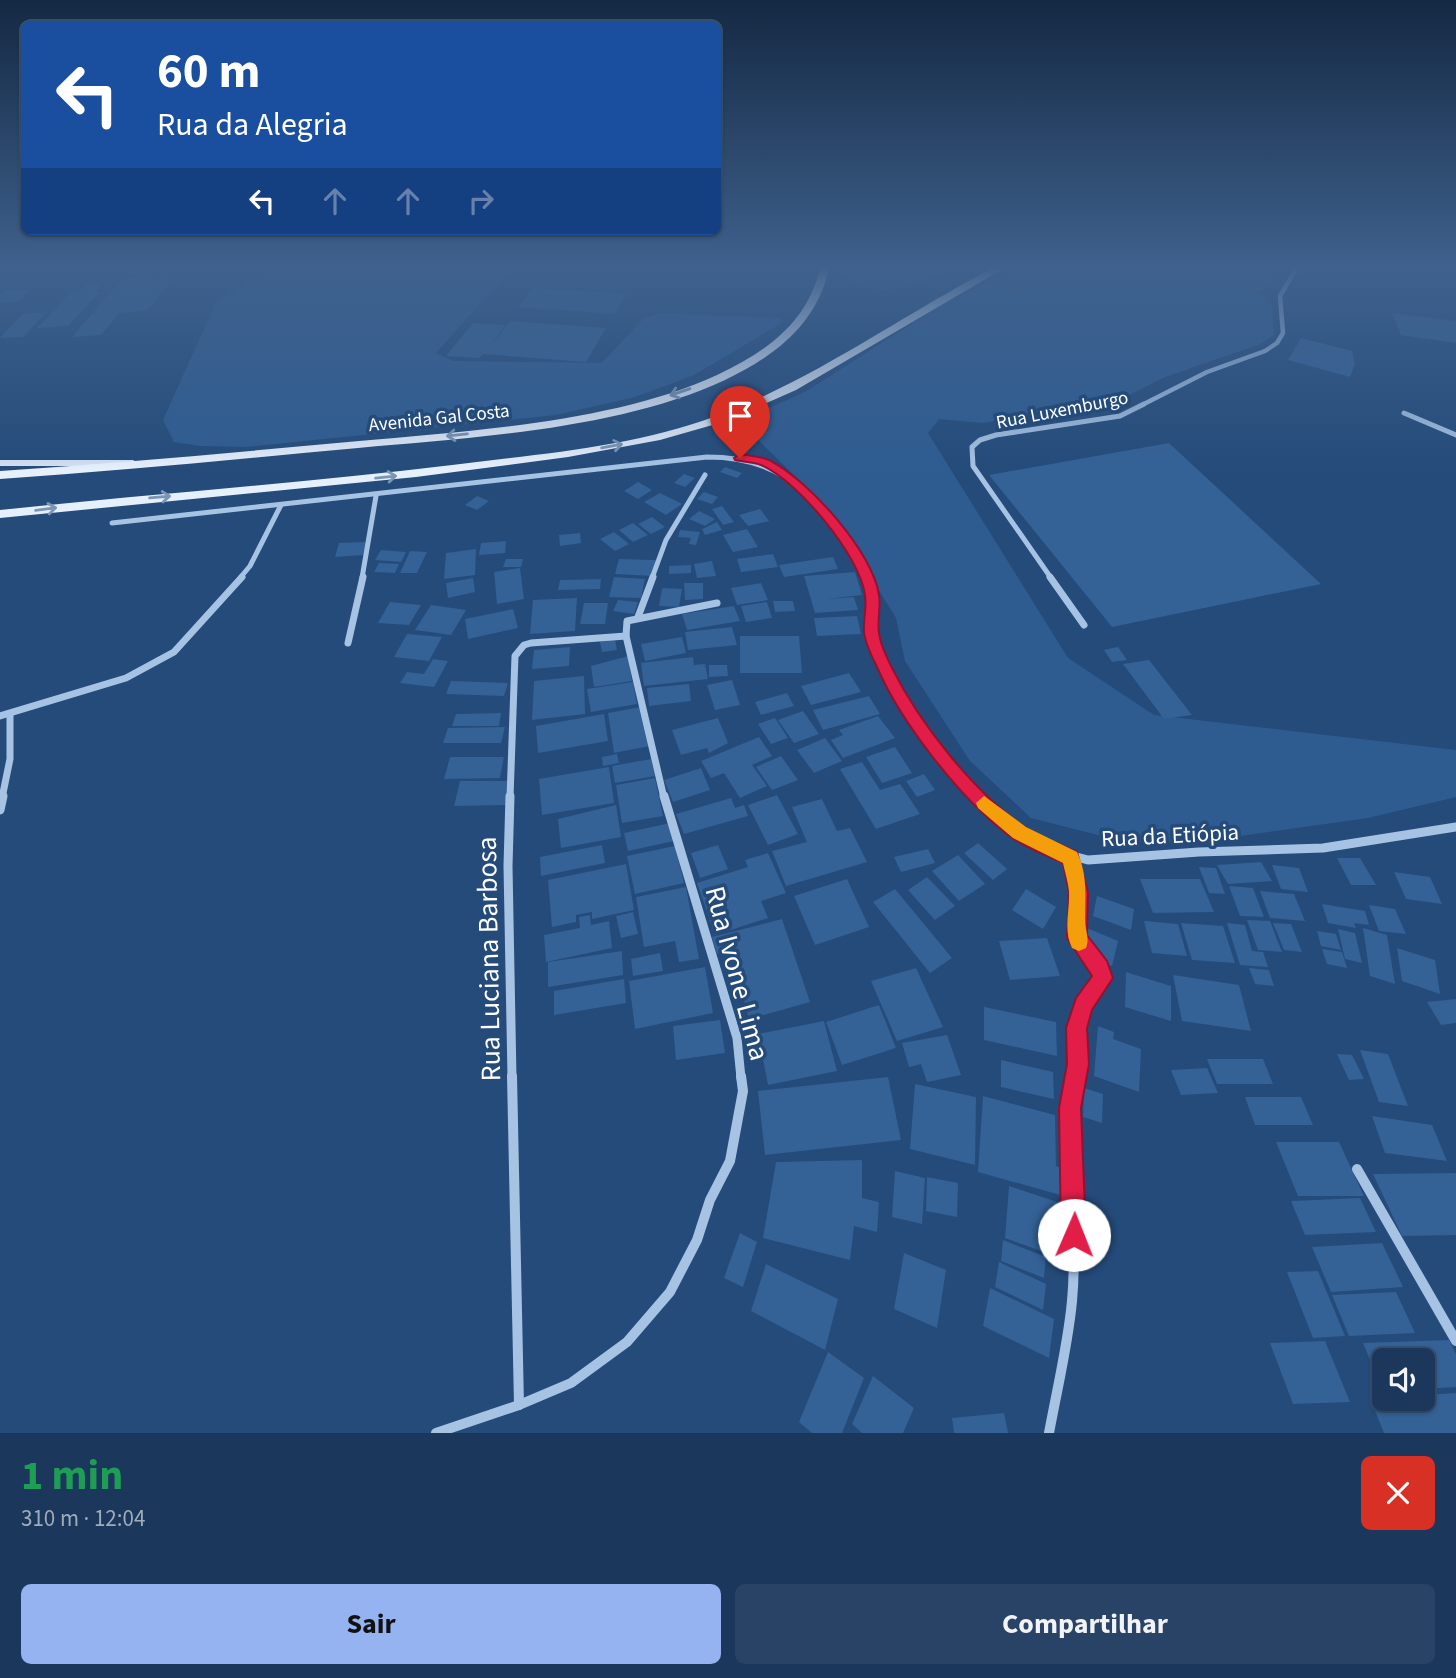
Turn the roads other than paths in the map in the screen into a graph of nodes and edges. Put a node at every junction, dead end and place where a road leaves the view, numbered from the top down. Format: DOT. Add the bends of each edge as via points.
graph roads {
  1 [pos="783,336"];
  2 [pos="879,336"];
  3 [pos="1282,336"];
  4 [pos="1404,413"];
  5 [pos="1456,435"];
  6 [pos="0,463"];
  7 [pos="159,464"];
  8 [pos="0,475"];
  9 [pos="705,475"];
  10 [pos="376,496"];
  11 [pos="281,505"];
  12 [pos="0,514"];
  13 [pos="112,523"];
  14 [pos="717,603"];
  15 [pos="638,617"];
  16 [pos="1084,625"];
  17 [pos="626,636"];
  18 [pos="348,643"];
  19 [pos="10,715"];
  20 [pos="0,716"];
  21 [pos="0,810"];
  22 [pos="1456,827"];
  23 [pos="1071,858"];
  24 [pos="1357,1169"];
  25 [pos="1456,1341"];
  26 [pos="519,1405"];
  27 [pos="436,1433"];
  28 [pos="1049,1433"];
  1 -- 7 [label="main road, Avenida Gal Costa, one-way" via="719,377 590,417 513,429"];
  12 -- 2 [label="main road, one-way" via="410,474 577,452 675,433 798,387"];
  3 -- 16 [label="street, Rua Luxemburgo" via="1265,351 1207,372 1120,416 996,435 972,447 973,466"];
  4 -- 5 [label="street"];
  6 -- 7 [label="main road, Avenida Gal Costa"];
  7 -- 8 [label="main road"];
  9 -- 15 [label="street" via="666,540"];
  10 -- 11 [label="street, Rua da Etiópia"];
  10 -- 18 [label="street"];
  10 -- 23 [label="street, Rua da Etiópia" via="727,456 765,462 817,504 866,574 872,595 871,634 885,668 925,735 1005,822"];
  11 -- 13 [label="street, Rua da Etiópia"];
  11 -- 19 [label="street" via="250,566 174,652 126,678"];
  14 -- 15 [label="street"];
  15 -- 17 [label="street" via="627,621"];
  17 -- 26 [label="street, Rua Luciana Barbosa" via="531,643 515,656 508,866"];
  17 -- 26 [label="street, Rua Ivone Lima" via="668,813 737,1038 743,1091 730,1161 670,1292 652,1316 571,1383"];
  19 -- 20 [label="street"];
  19 -- 21 [label="street" via="10,760"];
  22 -- 23 [label="street, Rua da Etiópia" via="1306,850"];
  23 -- 28 [label="street" via="1078,892 1077,938 1100,968 1102,978 1083,1005 1077,1028 1078,1064 1070,1108 1072,1301"];
  24 -- 25 [label="street"];
  26 -- 27 [label="street, Rua Ivone Lima"];
}
